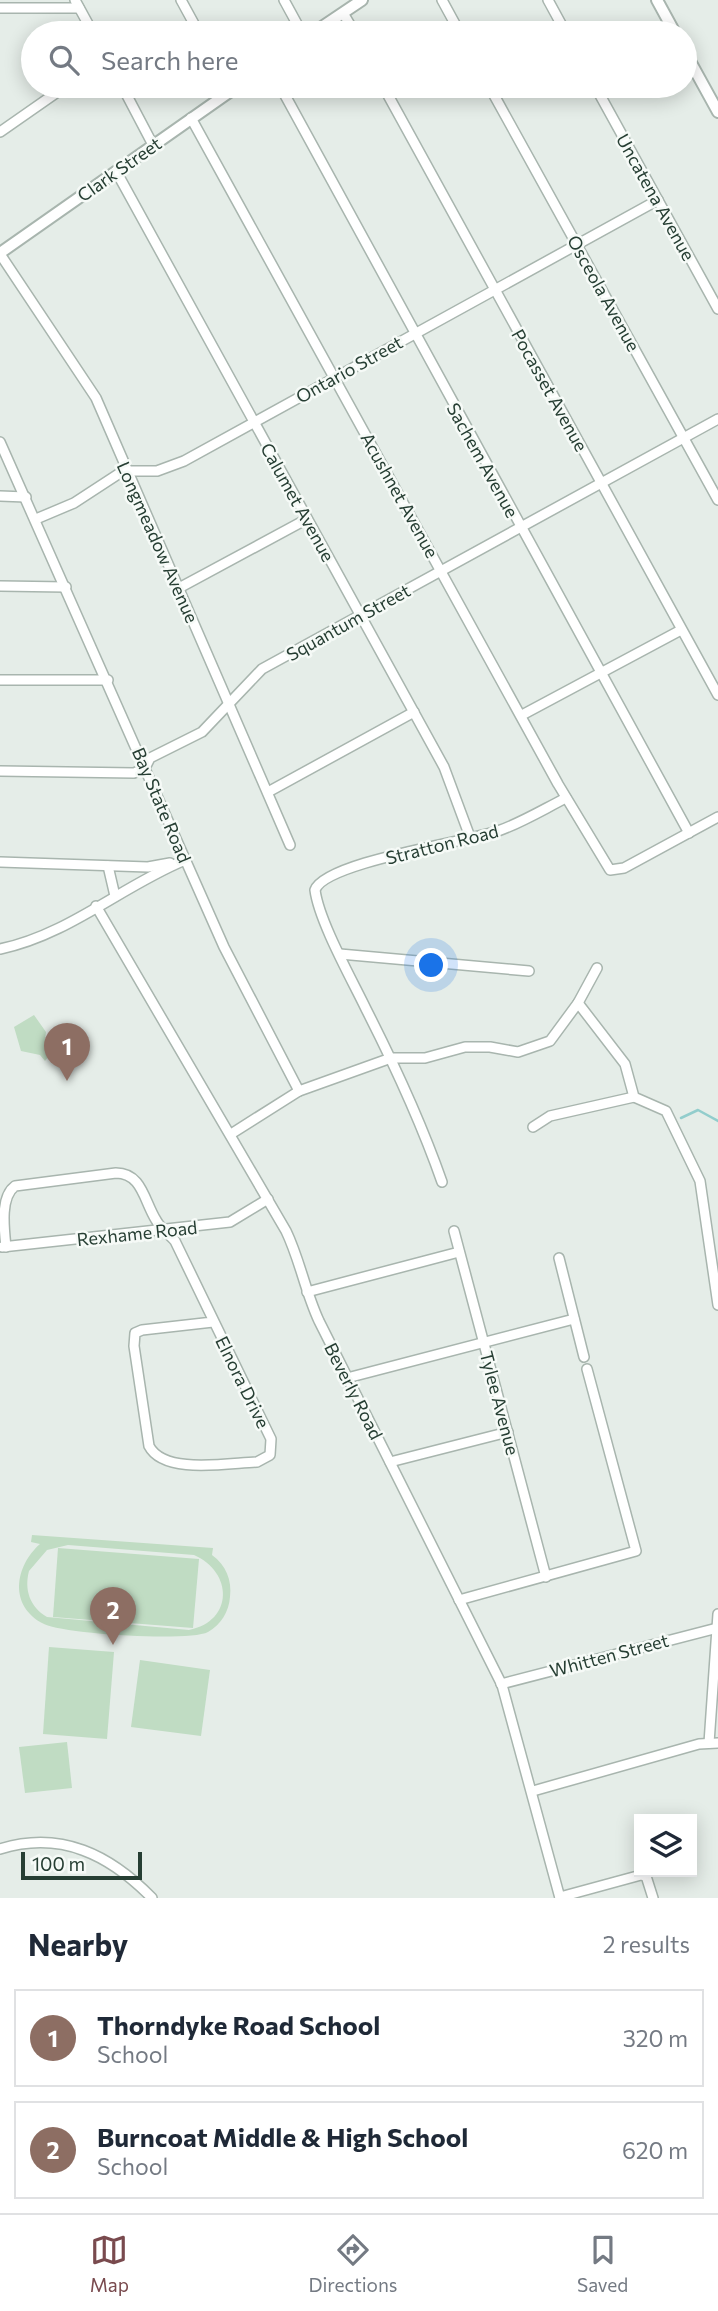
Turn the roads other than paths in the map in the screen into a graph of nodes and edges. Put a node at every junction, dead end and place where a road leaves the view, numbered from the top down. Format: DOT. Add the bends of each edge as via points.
graph roads {
  1 [pos="181,0"];
  2 [pos="284,0"];
  3 [pos="362,0"];
  4 [pos="442,0"];
  5 [pos="548,0"];
  6 [pos="657,0"];
  7 [pos="77,4"];
  8 [pos="0,8"];
  9 [pos="343,13"];
  10 [pos="86,21"];
  11 [pos="192,21"];
  12 [pos="295,21"];
  13 [pos="331,21"];
  14 [pos="348,21"];
  15 [pos="453,21"];
  16 [pos="559,21"];
  17 [pos="668,21"];
  18 [pos="697,74"];
  19 [pos="49,98"];
  20 [pos="128,98"];
  21 [pos="218,98"];
  22 [pos="286,98"];
  23 [pos="390,98"];
  24 [pos="496,98"];
  25 [pos="601,98"];
  26 [pos="718,112"];
  27 [pos="191,118"];
  28 [pos="0,132"];
  29 [pos="153,145"];
  30 [pos="116,171"];
  31 [pos="658,200"];
  32 [pos="576,243"];
  33 [pos="0,253"];
  34 [pos="495,291"];
  35 [pos="718,309"];
  36 [pos="414,334"];
  37 [pos="334,376"];
  38 [pos="718,419"];
  39 [pos="254,422"];
  40 [pos="683,437"];
  41 [pos="0,442"];
  42 [pos="127,471"];
  43 [pos="602,482"];
  44 [pos="0,496"];
  45 [pos="26,497"];
  46 [pos="718,500"];
  47 [pos="36,519"];
  48 [pos="307,519"];
  49 [pos="520,527"];
  50 [pos="441,570"];
  51 [pos="0,586"];
  52 [pos="66,587"];
  53 [pos="179,588"];
  54 [pos="360,614"];
  55 [pos="681,630"];
  56 [pos="601,672"];
  57 [pos="0,680"];
  58 [pos="108,680"];
  59 [pos="718,695"];
  60 [pos="229,706"];
  61 [pos="414,712"];
  62 [pos="522,715"];
  63 [pos="145,768"];
  64 [pos="0,771"];
  65 [pos="268,792"];
  66 [pos="566,798"];
  67 [pos="718,817"];
  68 [pos="689,833"];
  69 [pos="470,837"];
  70 [pos="290,845"];
  71 [pos="185,860"];
  72 [pos="0,862"];
  73 [pos="108,866"];
  74 [pos="115,896"];
  75 [pos="96,906"];
  76 [pos="0,949"];
  77 [pos="340,954"];
  78 [pos="597,968"];
  79 [pos="529,971"];
  80 [pos="578,1003"];
  81 [pos="391,1058"];
  82 [pos="299,1091"];
  83 [pos="634,1097"];
  84 [pos="533,1127"];
  85 [pos="230,1134"];
  86 [pos="442,1182"];
  87 [pos="268,1199"];
  88 [pos="165,1230"];
  89 [pos="454,1231"];
  90 [pos="3,1247"];
  91 [pos="459,1252"];
  92 [pos="559,1258"];
  93 [pos="307,1292"];
  94 [pos="718,1305"];
  95 [pos="574,1319"];
  96 [pos="213,1322"];
  97 [pos="484,1343"];
  98 [pos="584,1357"];
  99 [pos="587,1369"];
  100 [pos="347,1378"];
  101 [pos="508,1432"];
  102 [pos="390,1462"];
  103 [pos="546,1577"];
  104 [pos="459,1600"];
  105 [pos="718,1614"];
  106 [pos="717,1628"];
  107 [pos="501,1684"];
  108 [pos="713,1743"];
  109 [pos="533,1791"];
  110 [pos="0,1849"];
  111 [pos="152,1898"];
  112 [pos="560,1898"];
  113 [pos="653,1898"];
  1 -- 11 [label="street"];
  2 -- 12 [label="street"];
  3 -- 9 [label="street"];
  4 -- 15 [label="street"];
  5 -- 16 [label="street"];
  6 -- 17 [label="street"];
  7 -- 8 [label="street"];
  7 -- 10 [label="street"];
  9 -- 13 [label="street"];
  9 -- 14 [label="street"];
  18 -- 26 [label="street"];
  19 -- 28 [label="street"];
  20 -- 29 [label="street"];
  21 -- 27 [label="street, Clark Street"];
  22 -- 36 [label="street, Sachem Avenue"];
  23 -- 34 [label="street, Pocasset Avenue"];
  24 -- 32 [label="street, Osceola Avenue"];
  25 -- 31 [label="street, Uncatena Avenue"];
  27 -- 29 [label="street, Clark Street"];
  27 -- 37 [label="street, Acushnet Avenue"];
  29 -- 30 [label="street, Clark Street"];
  30 -- 33 [label="street, Clark Street"];
  30 -- 39 [label="street, Calumet Avenue"];
  31 -- 32 [label="street, Ontario Street"];
  31 -- 35 [label="street, Uncatena Avenue"];
  32 -- 34 [label="street, Ontario Street"];
  32 -- 40 [label="street, Osceola Avenue"];
  33 -- 42 [label="street, Longmeadow Avenue" via="96,398"];
  34 -- 36 [label="street, Ontario Street"];
  34 -- 43 [label="street, Pocasset Avenue"];
  36 -- 37 [label="street, Ontario Street"];
  36 -- 49 [label="street, Sachem Avenue"];
  37 -- 39 [label="street, Ontario Street"];
  37 -- 50 [label="street, Acushnet Avenue"];
  38 -- 40 [label="street, Squantum Street"];
  39 -- 42 [label="street, Ontario Street" via="175,465 150,472"];
  39 -- 48 [label="street, Calumet Avenue"];
  40 -- 43 [label="street, Squantum Street"];
  40 -- 46 [label="street, Osceola Avenue"];
  41 -- 45 [label="street, Bay State Road"];
  42 -- 47 [label="street, Ontario Street" via="75,503"];
  42 -- 53 [label="street, Longmeadow Avenue"];
  43 -- 49 [label="street, Squantum Street"];
  43 -- 55 [label="street, Pocasset Avenue"];
  44 -- 45 [label="street"];
  45 -- 47 [label="street, Bay State Road"];
  47 -- 52 [label="street, Bay State Road"];
  48 -- 53 [label="street"];
  48 -- 54 [label="street, Calumet Avenue"];
  49 -- 50 [label="street, Squantum Street"];
  49 -- 56 [label="street, Sachem Avenue"];
  50 -- 54 [label="street, Squantum Street"];
  50 -- 62 [label="street, Acushnet Avenue"];
  51 -- 52 [label="street"];
  52 -- 58 [label="street, Bay State Road"];
  53 -- 60 [label="street, Longmeadow Avenue"];
  54 -- 60 [label="street, Squantum Street" via="262,669"];
  54 -- 61 [label="street, Calumet Avenue"];
  55 -- 56 [label="street"];
  55 -- 59 [label="street, Pocasset Avenue"];
  56 -- 62 [label="street"];
  56 -- 68 [label="street, Sachem Avenue"];
  57 -- 58 [label="street"];
  58 -- 63 [label="street, Bay State Road"];
  60 -- 63 [label="street, Squantum Street" via="202,732 150,758"];
  60 -- 65 [label="street, Longmeadow Avenue"];
  61 -- 65 [label="street"];
  61 -- 69 [label="street, Calumet Avenue" via="448,777"];
  62 -- 66 [label="street, Acushnet Avenue"];
  63 -- 64 [label="street" via="134,773"];
  63 -- 71 [label="street, Bay State Road"];
  65 -- 70 [label="street, Longmeadow Avenue"];
  66 -- 68 [label="street, Acushnet Avenue" via="610,870"];
  66 -- 69 [label="street, Stratton Road" via="504,828"];
  67 -- 68 [label="street"];
  69 -- 77 [label="street, Stratton Road" via="362,864 322,880 317,885 318,905"];
  71 -- 73 [label="street" via="148,867"];
  71 -- 74 [label="street"];
  71 -- 82 [label="street, Bay State Road" via="240,981"];
  72 -- 73 [label="street"];
  73 -- 74 [label="street"];
  74 -- 75 [label="street"];
  75 -- 76 [label="street" via="60,928"];
  75 -- 85 [label="street, Beverly Road"];
  77 -- 79 [label="street"];
  77 -- 81 [label="street"];
  78 -- 80 [label="street"];
  80 -- 81 [label="street" via="550,1041 518,1052 465,1047 425,1058"];
  80 -- 83 [label="street" via="625,1064"];
  81 -- 82 [label="street"];
  81 -- 86 [label="street" via="420,1118"];
  82 -- 85 [label="street"];
  83 -- 84 [label="street" via="550,1116"];
  83 -- 94 [label="street" via="666,1111 700,1181"];
  85 -- 87 [label="street, Beverly Road"];
  87 -- 88 [label="street, Rexhame Road" via="230,1222"];
  87 -- 93 [label="street, Beverly Road" via="296,1252"];
  88 -- 90 [label="street, Rexhame Road"];
  88 -- 90 [label="street, Elnora Drive" via="131,1175 26,1182 8,1189 2,1204"];
  88 -- 96 [label="street, Elnora Drive" via="175,1241"];
  89 -- 91 [label="street, Tylee Avenue"];
  91 -- 93 [label="street"];
  91 -- 97 [label="street, Tylee Avenue"];
  92 -- 95 [label="street"];
  93 -- 100 [label="street, Beverly Road"];
  95 -- 97 [label="street"];
  95 -- 98 [label="street"];
  96 -- 96 [label="street, Elnora Drive" via="268,1431 270,1455 257,1462 168,1464 149,1446 135,1333"];
  97 -- 100 [label="street"];
  97 -- 101 [label="street, Tylee Avenue"];
  99 -- 103 [label="street" via="636,1551"];
  100 -- 102 [label="street, Beverly Road"];
  101 -- 102 [label="street"];
  101 -- 103 [label="street, Tylee Avenue"];
  102 -- 104 [label="street, Beverly Road"];
  103 -- 104 [label="street"];
  104 -- 107 [label="street, Beverly Road"];
  105 -- 106 [label="street"];
  106 -- 107 [label="street, Whitten Street"];
  106 -- 108 [label="street"];
  107 -- 109 [label="street, Beverly Road"];
  108 -- 109 [label="street"];
  109 -- 112 [label="street, Beverly Road"];
  110 -- 111 [label="street" via="38,1842 77,1847 114,1863"];
  112 -- 113 [label="street" via="641,1875 646,1876"];
}
